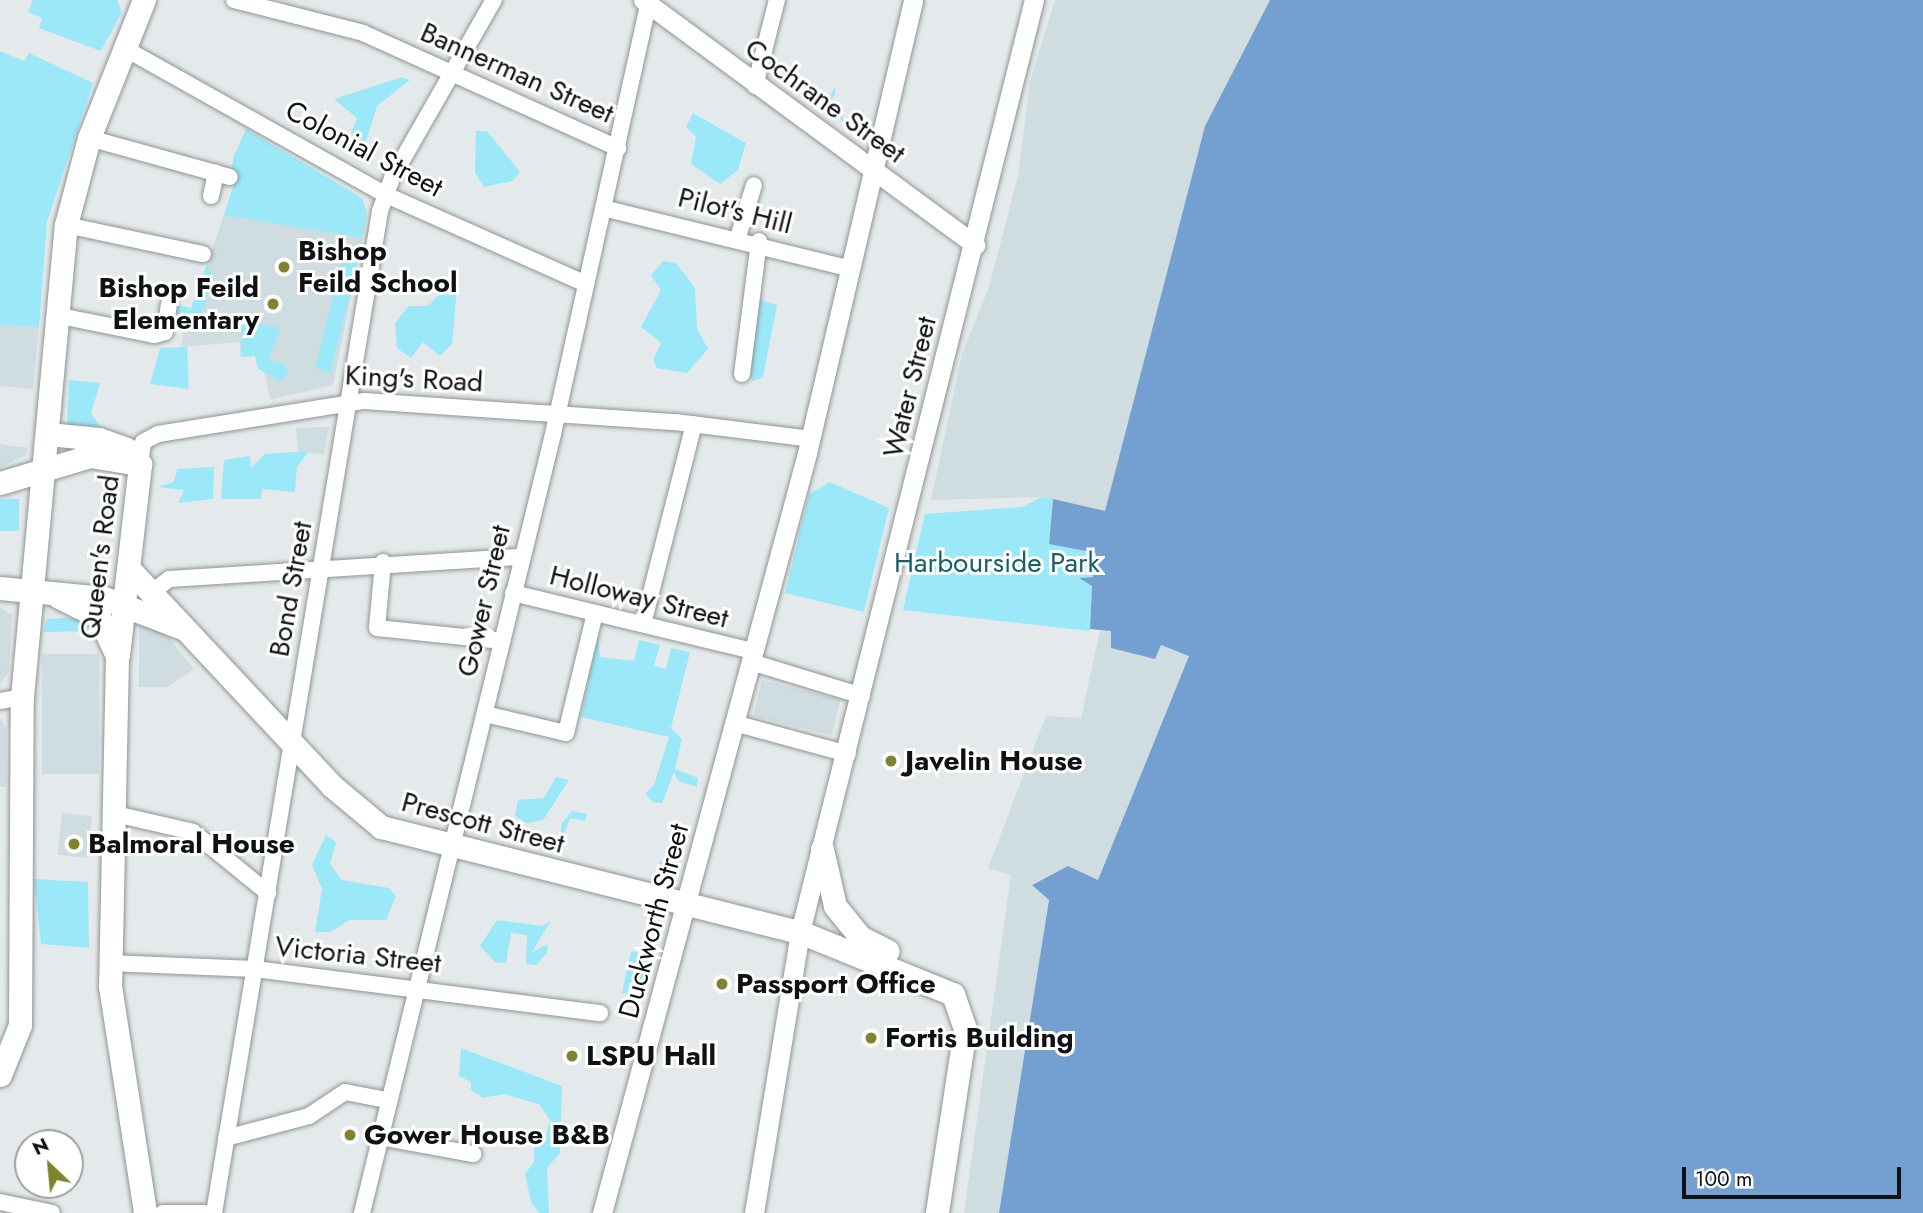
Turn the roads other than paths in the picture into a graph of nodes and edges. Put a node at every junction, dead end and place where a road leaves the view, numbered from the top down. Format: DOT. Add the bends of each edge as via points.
graph roads {
  1 [pos="144,0"];
  2 [pos="234,0"];
  3 [pos="494,0"];
  4 [pos="777,0"];
  5 [pos="912,0"];
  6 [pos="1034,0"];
  7 [pos="647,1"];
  8 [pos="124,48"];
  9 [pos="451,72"];
  10 [pos="755,86"];
  11 [pos="89,138"];
  12 [pos="618,148"];
  13 [pos="871,168"];
  14 [pos="754,186"];
  15 [pos="384,194"];
  16 [pos="211,196"];
  17 [pos="603,208"];
  18 [pos="66,225"];
  19 [pos="738,237"];
  20 [pos="759,242"];
  21 [pos="975,245"];
  22 [pos="203,254"];
  23 [pos="852,269"];
  24 [pos="586,284"];
  25 [pos="169,304"];
  26 [pos="55,315"];
  27 [pos="742,374"];
  28 [pos="349,403"];
  29 [pos="556,416"];
  30 [pos="694,424"];
  31 [pos="48,434"];
  32 [pos="811,439"];
  33 [pos="140,464"];
  34 [pos="41,471"];
  35 [pos="0,483"];
  36 [pos="521,557"];
  37 [pos="383,562"];
  38 [pos="322,567"];
  39 [pos="131,571"];
  40 [pos="0,588"];
  41 [pos="155,590"];
  42 [pos="513,593"];
  43 [pos="29,595"];
  44 [pos="59,597"];
  45 [pos="126,604"];
  46 [pos="595,613"];
  47 [pos="643,624"];
  48 [pos="185,630"];
  49 [pos="502,641"];
  50 [pos="117,656"];
  51 [pos="752,657"];
  52 [pos="862,696"];
  53 [pos="11,699"];
  54 [pos="485,714"];
  55 [pos="734,723"];
  56 [pos="292,741"];
  57 [pos="848,754"];
  58 [pos="111,813"];
  59 [pos="449,849"];
  60 [pos="822,849"];
  61 [pos="268,893"];
  62 [pos="688,902"];
  63 [pos="800,932"];
  64 [pos="109,963"];
  65 [pos="255,970"];
  66 [pos="912,974"];
  67 [pos="416,987"];
  68 [pos="600,1013"];
  69 [pos="0,1075"];
  70 [pos="387,1100"];
  71 [pos="379,1137"];
  72 [pos="226,1138"];
  73 [pos="473,1154"];
  74 [pos="0,1202"];
  75 [pos="52,1213"];
  76 [pos="145,1213"];
  77 [pos="163,1213"];
  78 [pos="204,1213"];
  79 [pos="214,1213"];
  80 [pos="362,1213"];
  81 [pos="602,1213"];
  82 [pos="754,1213"];
  83 [pos="937,1213"];
  1 -- 8 [label="main road"];
  2 -- 9 [label="street, Bannerman Street" via="288,18 349,28"];
  3 -- 9 [label="street, Bond Street"];
  4 -- 10 [label="street"];
  5 -- 13 [label="street, Duckworth Street"];
  6 -- 21 [label="street, Water Street"];
  7 -- 10 [label="street, Cochrane Street"];
  7 -- 12 [label="street, Gower Street"];
  8 -- 11 [label="main road"];
  8 -- 15 [label="street, Colonial Street"];
  9 -- 12 [label="street, Bannerman Street"];
  9 -- 15 [label="street, Bond Street"];
  10 -- 13 [label="street, Cochrane Street"];
  11 -- 16 [label="street" via="223,175"];
  11 -- 18 [label="main road"];
  12 -- 17 [label="street, Gower Street"];
  13 -- 21 [label="street, Cochrane Street"];
  13 -- 23 [label="street, Duckworth Street"];
  14 -- 19 [label="street"];
  15 -- 24 [label="street, Colonial Street"];
  15 -- 28 [label="street, Bond Street"];
  17 -- 19 [label="street, Pilot's Hill"];
  17 -- 24 [label="street, Gower Street"];
  18 -- 22 [label="street"];
  18 -- 26 [label="main road"];
  19 -- 20 [label="street, Pilot's Hill"];
  20 -- 23 [label="street, Pilot's Hill"];
  20 -- 27 [label="street"];
  21 -- 52 [label="street, Water Street"];
  23 -- 32 [label="street, Duckworth Street"];
  24 -- 29 [label="street, Gower Street"];
  25 -- 26 [label="street" via="171,331 147,334"];
  26 -- 31 [label="main road"];
  28 -- 29 [label="street, King's Road"];
  28 -- 33 [label="street, King's Road" via="158,434 143,442"];
  28 -- 38 [label="street, Bond Street"];
  29 -- 30 [label="street, King's Road"];
  29 -- 36 [label="street, Gower Street"];
  30 -- 32 [label="street, King's Road"];
  30 -- 47 [label="street"];
  31 -- 33 [label="main road" via="115,443"];
  31 -- 34 [label="main road"];
  32 -- 51 [label="street, Duckworth Street"];
  33 -- 34 [label="main road" via="106,454"];
  33 -- 39 [label="main road, Queen's Road"];
  34 -- 35 [label="main road"];
  34 -- 43 [label="main road"];
  36 -- 37 [label="street"];
  36 -- 42 [label="street, Gower Street"];
  37 -- 38 [label="street"];
  37 -- 49 [label="street" via="377,628"];
  38 -- 41 [label="street" via="169,579"];
  38 -- 56 [label="street, Bond Street"];
  39 -- 41 [label="main road, Prescott Street"];
  39 -- 45 [label="main road, Queen's Road"];
  40 -- 43 [label="main road, Prescott Street"];
  41 -- 48 [label="main road, Prescott Street"];
  42 -- 46 [label="street, Holloway Street"];
  42 -- 49 [label="street, Gower Street"];
  43 -- 44 [label="main road, Prescott Street"];
  43 -- 53 [label="main road"];
  44 -- 45 [label="main road, Prescott Street"];
  44 -- 50 [label="main road" via="99,617"];
  45 -- 48 [label="main road, Prescott Street"];
  45 -- 50 [label="main road, Queen's Road"];
  46 -- 47 [label="street, Holloway Street"];
  46 -- 54 [label="street" via="566,733"];
  47 -- 51 [label="street, Holloway Street"];
  48 -- 56 [label="main road, Prescott Street"];
  49 -- 54 [label="street, Gower Street"];
  50 -- 58 [label="main road, Queen's Road"];
  51 -- 52 [label="street, Holloway Street"];
  51 -- 55 [label="street, Duckworth Street"];
  52 -- 57 [label="street, Water Street"];
  53 -- 69 [label="main road" via="20,1025"];
  54 -- 59 [label="street, Gower Street"];
  55 -- 57 [label="street"];
  55 -- 62 [label="street, Duckworth Street"];
  56 -- 59 [label="main road, Prescott Street" via="366,818"];
  56 -- 61 [label="street, Bond Street"];
  57 -- 60 [label="street, Water Street"];
  58 -- 61 [label="street" via="193,832"];
  58 -- 64 [label="main road, Queen's Road"];
  59 -- 62 [label="main road, Prescott Street"];
  59 -- 67 [label="street, Gower Street"];
  60 -- 63 [label="street, Water Street"];
  60 -- 66 [label="main road" via="827,888 841,915 860,937 899,955"];
  61 -- 65 [label="street, Bond Street"];
  62 -- 63 [label="main road, Prescott Street"];
  62 -- 81 [label="street, Duckworth Street"];
  63 -- 66 [label="main road, Prescott Street"];
  63 -- 82 [label="street, Water Street"];
  64 -- 65 [label="street, Victoria Street"];
  64 -- 76 [label="main road, Queen's Road" via="117,1066"];
  65 -- 67 [label="street, Victoria Street"];
  65 -- 72 [label="street, Bond Street"];
  66 -- 83 [label="main road" via="953,994 965,1018"];
  67 -- 68 [label="street, Victoria Street"];
  67 -- 70 [label="street, Gower Street"];
  70 -- 71 [label="street, Gower Street"];
  70 -- 72 [label="street" via="345,1092 309,1116"];
  71 -- 73 [label="street"];
  71 -- 80 [label="street, Gower Street"];
  72 -- 79 [label="street, Bond Street"];
  74 -- 75 [label="street"];
  77 -- 78 [label="street"];
}
